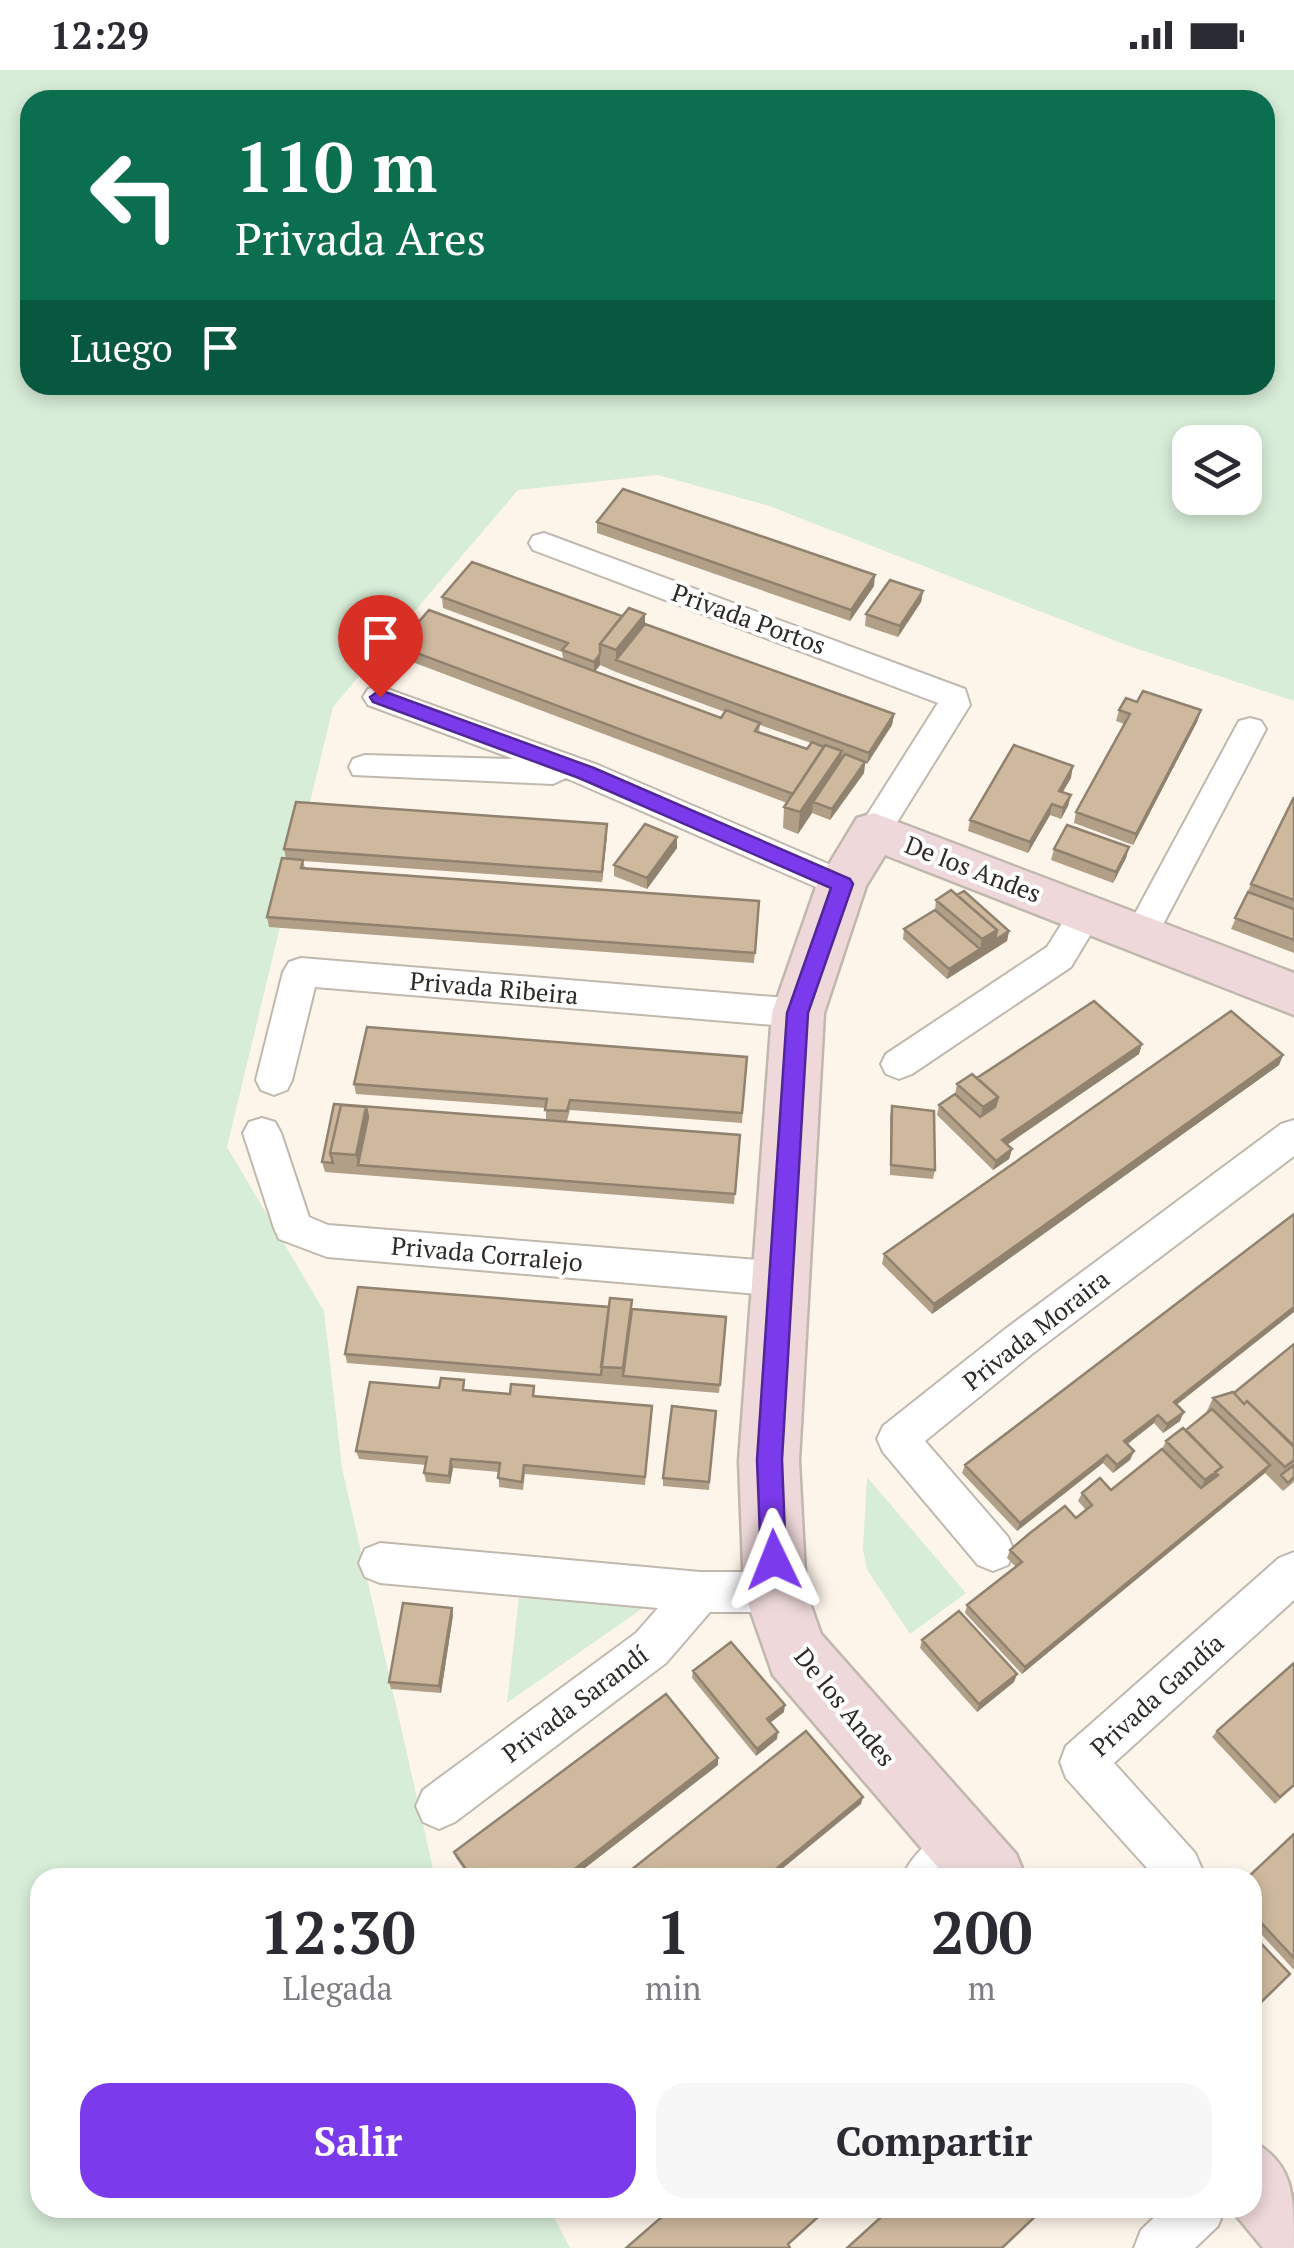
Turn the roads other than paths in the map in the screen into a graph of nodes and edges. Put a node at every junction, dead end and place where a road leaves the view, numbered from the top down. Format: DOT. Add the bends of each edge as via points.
graph roads {
  1 [pos="544,543"];
  2 [pos="380,697"];
  3 [pos="1250,729"];
  4 [pos="365,766"];
  5 [pos="586,773"];
  6 [pos="874,831"];
  7 [pos="842,884"];
  8 [pos="1087,912"];
  9 [pos="1141,934"];
  10 [pos="1294,995"];
  11 [pos="798,1013"];
  12 [pos="899,1064"];
  13 [pos="274,1080"];
  14 [pos="262,1133"];
  15 [pos="1294,1135"];
  16 [pos="783,1279"];
  17 [pos="993,1552"];
  18 [pos="380,1563"];
  19 [pos="1294,1572"];
  20 [pos="700,1592"];
  21 [pos="775,1592"];
  22 [pos="439,1806"];
  23 [pos="960,1867"];
  24 [pos="1179,1868"];
  25 [pos="1262,2189"];
  26 [pos="1190,2218"];
  27 [pos="1294,2228"];
  28 [pos="1159,2248"];
  1 -- 6 [label="street, Privada Portos" via="954,697"];
  2 -- 5 [label="street"];
  3 -- 9 [label="street"];
  4 -- 5 [label="street"];
  5 -- 7 [label="street"];
  6 -- 7 [label="street, De los Andes"];
  6 -- 8 [label="street, De los Andes"];
  7 -- 11 [label="street, De los Andes"];
  8 -- 9 [label="street, De los Andes"];
  8 -- 12 [label="street" via="1060,957"];
  9 -- 10 [label="street, De los Andes"];
  11 -- 13 [label="street, Privada Ribeira" via="301,972"];
  11 -- 16 [label="street, De los Andes"];
  14 -- 16 [label="street, Privada Corralejo" via="293,1228 327,1241"];
  15 -- 17 [label="street, Privada Moraira" via="897,1440"];
  16 -- 21 [label="street, De los Andes" via="769,1460"];
  18 -- 20 [label="street"];
  19 -- 24 [label="street, Privada Gandía" via="1082,1762"];
  20 -- 21 [label="street"];
  20 -- 22 [label="street, Privada Sarandí" via="651,1648"];
  21 -- 23 [label="street, De los Andes" via="796,1653"];
  25 -- 27 [label="street"];
  26 -- 28 [label="street"];
}
